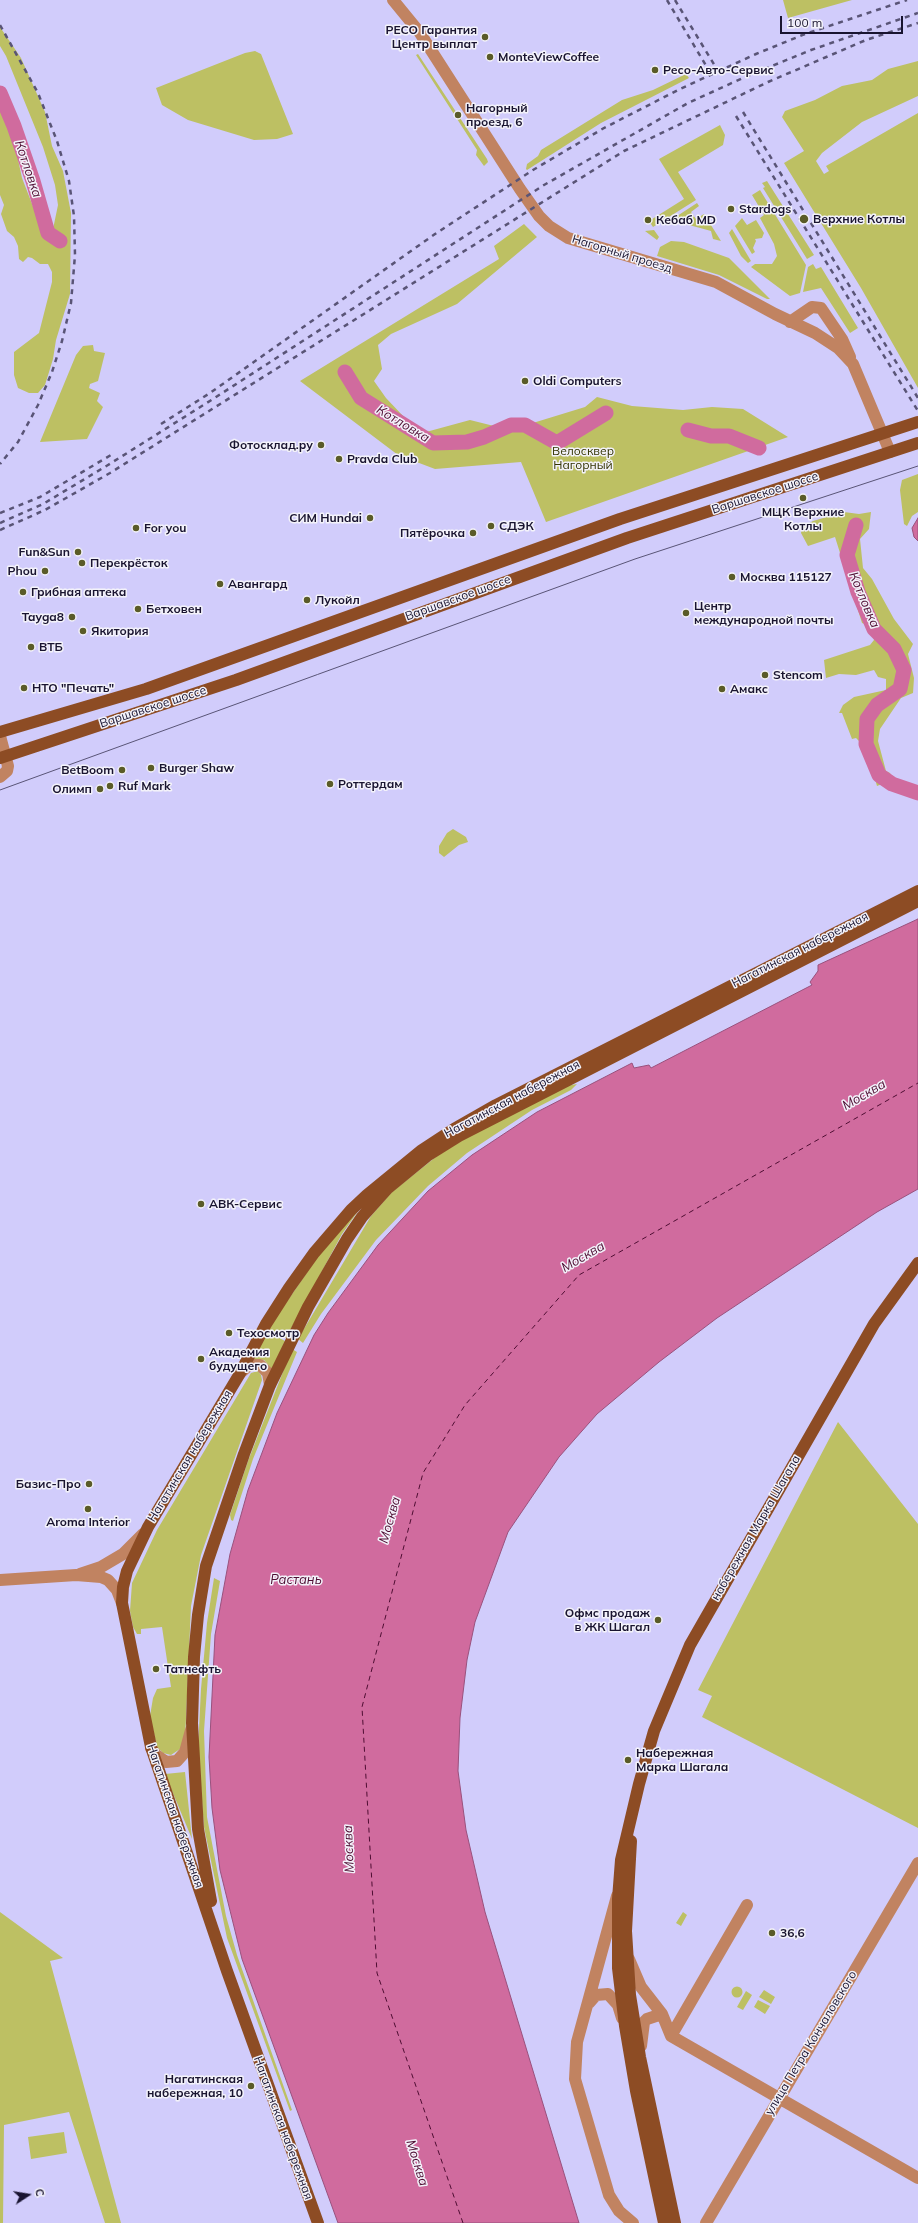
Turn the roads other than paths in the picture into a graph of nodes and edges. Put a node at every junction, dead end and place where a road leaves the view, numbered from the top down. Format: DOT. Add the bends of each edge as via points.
graph roads {
  1 [pos="393,0"];
  2 [pos="790,322"];
  3 [pos="853,364"];
  4 [pos="918,422"];
  5 [pos="884,432"];
  6 [pos="918,443"];
  7 [pos="890,452"];
  8 [pos="0,732"];
  9 [pos="0,736"];
  10 [pos="3,757"];
  11 [pos="0,777"];
  12 [pos="918,891"];
  13 [pos="918,901"];
  14 [pos="918,1263"];
  15 [pos="239,1375"];
  16 [pos="270,1385"];
  17 [pos="148,1527"];
  18 [pos="76,1575"];
  19 [pos="0,1580"];
  20 [pos="122,1603"];
  21 [pos="192,1723"];
  22 [pos="150,1747"];
  23 [pos="633,1812"];
  24 [pos="918,1863"];
  25 [pos="618,1893"];
  26 [pos="747,1905"];
  27 [pos="218,1941"];
  28 [pos="627,1951"];
  29 [pos="589,2003"];
  30 [pos="662,2014"];
  31 [pos="625,2026"];
  32 [pos="671,2036"];
  33 [pos="640,2057"];
  34 [pos="778,2098"];
  35 [pos="655,2151"];
  36 [pos="918,2178"];
  37 [pos="318,2223"];
  38 [pos="634,2223"];
  39 [pos="664,2223"];
  40 [pos="675,2223"];
  41 [pos="706,2223"];
  1 -- 2 [label="street, Нагорный проезд" via="420,33 506,168 548,226 568,238 716,282"];
  2 -- 3 [label="street, Нагорный проезд" via="815,333 838,348"];
  2 -- 3 [label="street" via="812,307 821,308 842,339"];
  3 -- 5 [label="street, Нагорный проезд"];
  4 -- 5 [label="main road, Варшавское шоссе"];
  5 -- 7 [label="street, Нагорный проезд"];
  5 -- 8 [label="main road, Варшавское шоссе" via="620,519 146,689"];
  6 -- 7 [label="main road, Варшавское шоссе"];
  7 -- 10 [label="main road, Варшавское шоссе" via="627,538 236,680"];
  9 -- 10 [label="street"];
  10 -- 11 [label="street" via="7,771"];
  12 -- 15 [label="main road, Нагатинская набережная" via="496,1105 422,1150 351,1210 314,1253 266,1324"];
  13 -- 16 [label="main road, Нагатинская набережная" via="459,1136 427,1156 388,1188 346,1239 308,1307"];
  14 -- 23 [label="main road, набережная Марка Шагала" via="870,1329 690,1645 654,1731"];
  15 -- 16 [label="street" via="249,1365 260,1365 268,1373"];
  15 -- 17 [label="main road, Нагатинская набережная"];
  16 -- 21 [label="main road, Нагатинская набережная" via="206,1566 195,1643"];
  17 -- 18 [label="street" via="123,1554 101,1567"];
  17 -- 20 [label="main road, Нагатинская набережная" via="127,1571"];
  18 -- 19 [label="street"];
  18 -- 20 [label="street" via="108,1580 117,1590"];
  20 -- 22 [label="main road, Нагатинская набережная"];
  21 -- 22 [label="street" via="185,1752 177,1761 161,1760"];
  21 -- 27 [label="main road, Нагатинская набережная" via="198,1830"];
  22 -- 27 [label="main road, Нагатинская набережная"];
  23 -- 25 [label="main road, набережная Марка Шагала" via="621,1860"];
  23 -- 28 [label="main road, набережная Марка Шагала" via="626,1899"];
  24 -- 34 [label="street, улица Петра Кончаловского"];
  25 -- 29 [label="street" via="608,1923"];
  25 -- 31 [label="main road, набережная Марка Шагала" via="618,1968"];
  26 -- 32 [label="street"];
  27 -- 37 [label="main road, Нагатинская набережная"];
  28 -- 30 [label="street" via="641,1987"];
  28 -- 33 [label="main road, набережная Марка Шагала" via="630,1995"];
  29 -- 31 [label="street" via="596,1995 608,1994 618,2005"];
  29 -- 38 [label="street" via="577,2042 575,2079 609,2195 619,2211"];
  30 -- 32 [label="street"];
  30 -- 33 [label="street" via="644,2022"];
  31 -- 35 [label="main road, набережная Марка Шагала"];
  32 -- 34 [label="street"];
  33 -- 35 [label="main road, набережная Марка Шагала"];
  34 -- 36 [label="street"];
  34 -- 41 [label="street, улица Петра Кончаловского"];
  35 -- 39 [label="main road"];
  35 -- 40 [label="main road"];
}
